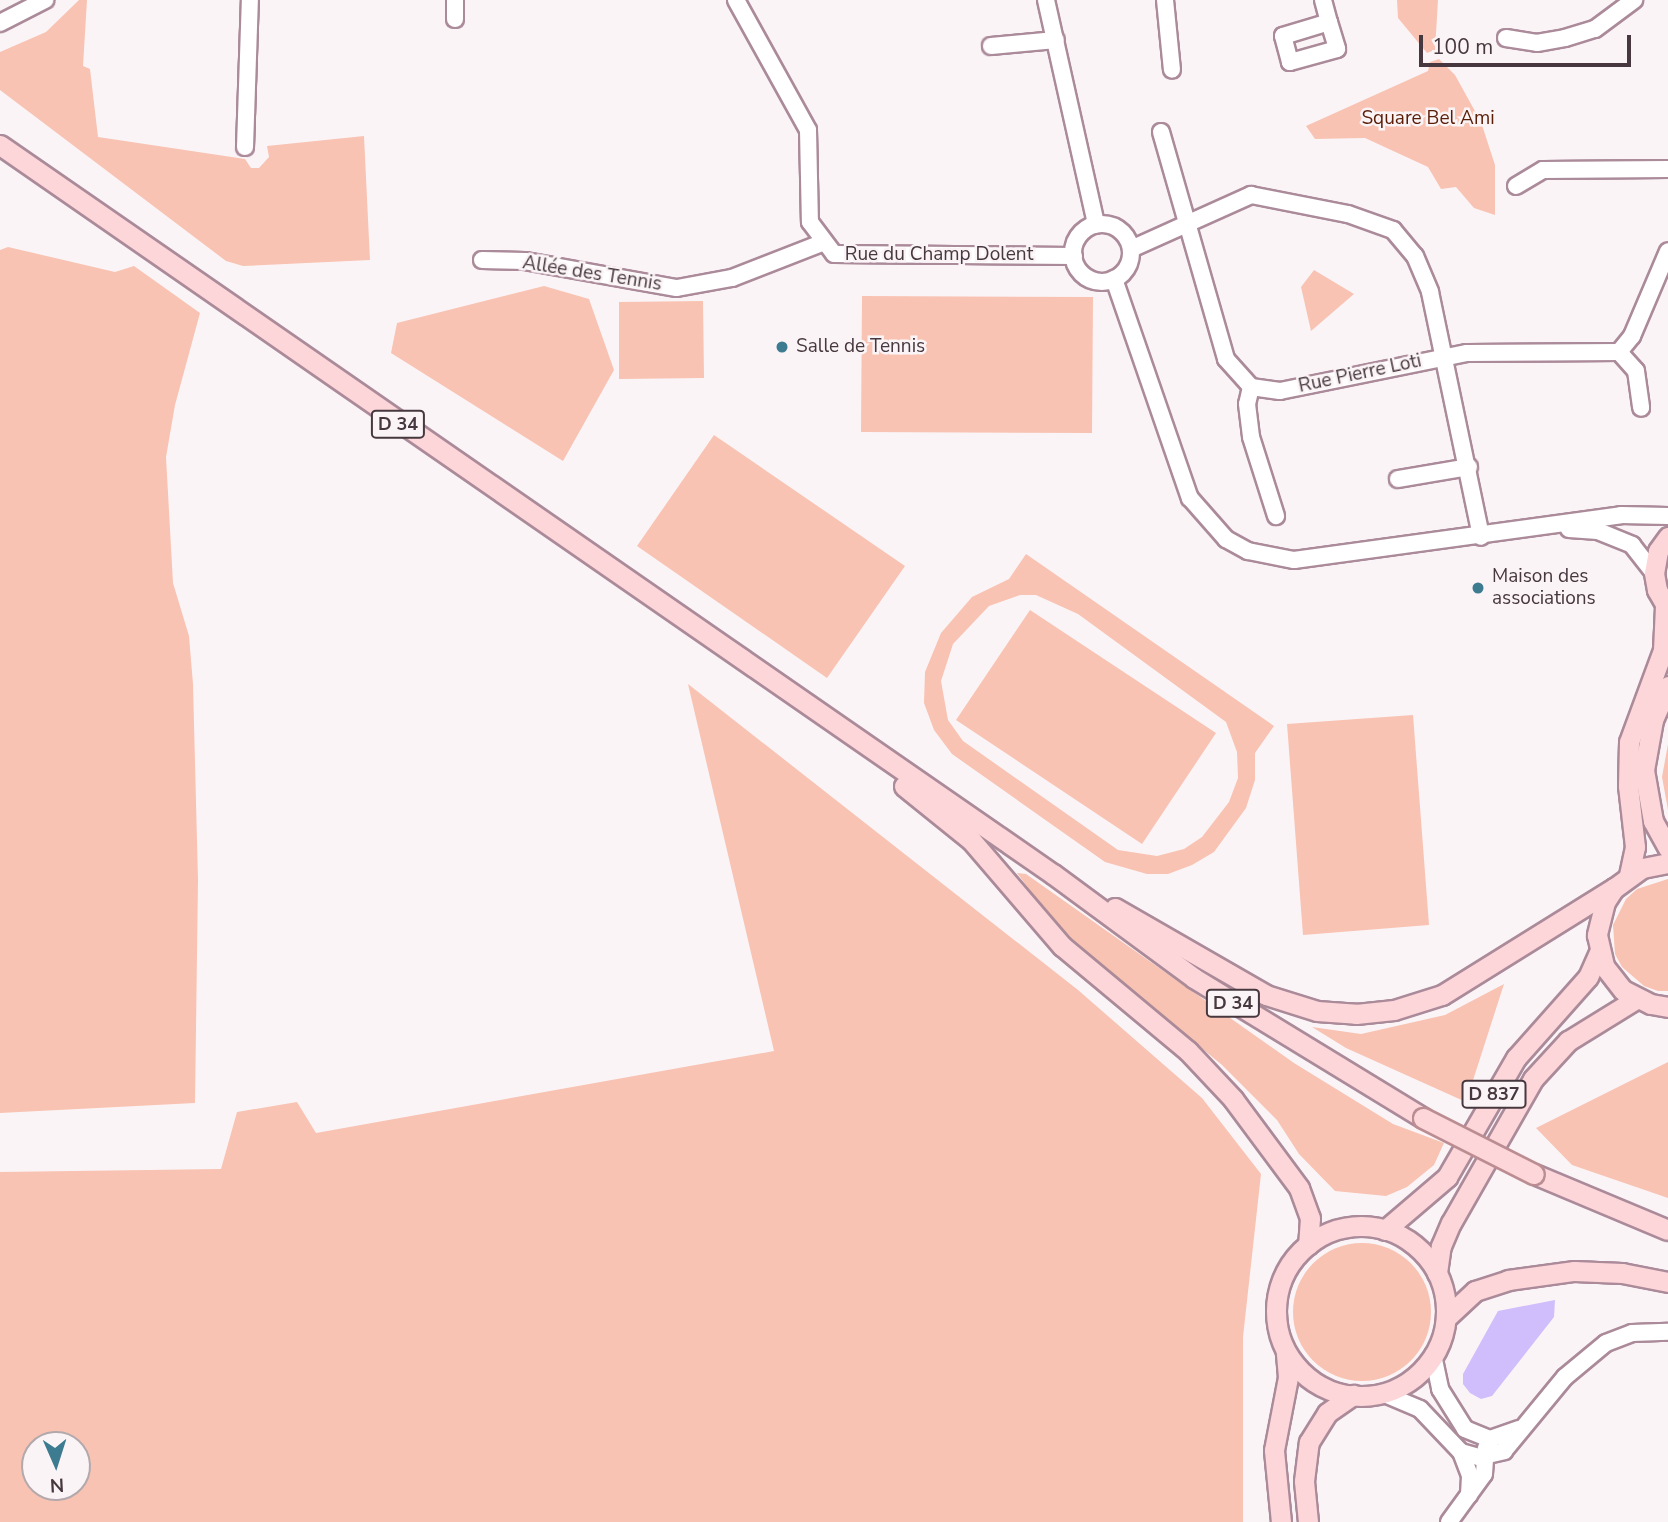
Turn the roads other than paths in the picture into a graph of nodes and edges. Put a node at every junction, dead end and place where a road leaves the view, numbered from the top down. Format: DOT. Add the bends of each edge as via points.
graph roads {
  1 [pos="45,0"];
  2 [pos="250,0"];
  3 [pos="455,0"];
  4 [pos="736,0"];
  5 [pos="1046,0"];
  6 [pos="1165,0"];
  7 [pos="1323,0"];
  8 [pos="1634,0"];
  9 [pos="455,19"];
  10 [pos="1329,22"];
  11 [pos="0,23"];
  12 [pos="1506,38"];
  13 [pos="1055,40"];
  14 [pos="991,46"];
  15 [pos="1172,70"];
  16 [pos="1161,132"];
  17 [pos="0,145"];
  18 [pos="245,147"];
  19 [pos="1668,169"];
  20 [pos="1516,186"];
  21 [pos="1186,221"];
  22 [pos="1096,225"];
  23 [pos="822,243"];
  24 [pos="1131,248"];
  25 [pos="1668,251"];
  26 [pos="1074,256"];
  27 [pos="482,260"];
  28 [pos="1114,279"];
  29 [pos="1619,352"];
  30 [pos="1445,356"];
  31 [pos="1251,387"];
  32 [pos="1641,408"];
  33 [pos="1469,467"];
  34 [pos="1398,479"];
  35 [pos="1276,516"];
  36 [pos="1668,516"];
  37 [pos="1521,531"];
  38 [pos="1481,537"];
  39 [pos="1668,537"];
  40 [pos="1654,573"];
  41 [pos="1666,607"];
  42 [pos="1668,686"];
  43 [pos="860,745"];
  44 [pos="1668,848"];
  45 [pos="1668,863"];
  46 [pos="1053,874"];
  47 [pos="1622,882"];
  48 [pos="1599,952"];
  49 [pos="1636,999"];
  50 [pos="1668,1007"];
  51 [pos="1385,1230"];
  52 [pos="1668,1230"];
  53 [pos="1308,1245"];
  54 [pos="1437,1273"];
  55 [pos="1668,1282"];
  56 [pos="1446,1318"];
  57 [pos="1668,1332"];
  58 [pos="1286,1351"];
  59 [pos="1433,1356"];
  60 [pos="1382,1393"];
  61 [pos="1353,1395"];
  62 [pos="1525,1426"];
  63 [pos="1480,1437"];
  64 [pos="1461,1452"];
  65 [pos="1487,1457"];
  66 [pos="1469,1495"];
  67 [pos="1281,1522"];
  68 [pos="1308,1522"];
  69 [pos="1449,1522"];
  1 -- 11 [label="street"];
  2 -- 18 [label="street"];
  3 -- 9 [label="street"];
  4 -- 23 [label="street, Rue du Champ Dolent" via="808,130 810,222"];
  5 -- 13 [label="street"];
  6 -- 15 [label="street"];
  7 -- 10 [label="street"];
  8 -- 12 [label="street" via="1595,29 1565,38 1537,43"];
  13 -- 14 [label="street"];
  13 -- 22 [label="street"];
  16 -- 21 [label="street"];
  17 -- 43 [label="main road, D 34"];
  19 -- 20 [label="street" via="1543,170"];
  21 -- 24 [label="street"];
  21 -- 30 [label="street" via="1251,194 1348,214 1393,230 1415,256 1430,292"];
  21 -- 31 [label="street" via="1226,359"];
  22 -- 24 [label="street" via="1123,232"];
  22 -- 26 [label="street" via="1077,240"];
  23 -- 26 [label="street, Rue du Champ Dolent" via="834,254 864,258"];
  23 -- 27 [label="street, Allée des Tennis" via="732,278 677,288 525,261"];
  24 -- 28 [label="street" via="1128,267"];
  25 -- 29 [label="street" via="1632,336"];
  26 -- 28 [label="street" via="1088,278"];
  28 -- 38 [label="street" via="1190,498 1226,539 1248,551 1294,560"];
  29 -- 30 [label="street" via="1517,350"];
  29 -- 32 [label="street" via="1636,371"];
  30 -- 31 [label="street, Rue Pierre Loti" via="1280,391"];
  30 -- 33 [label="street, Rue Pierre Loti"];
  31 -- 35 [label="street" via="1247,404 1251,437"];
  33 -- 34 [label="street"];
  33 -- 38 [label="street, Rue Pierre Loti"];
  36 -- 37 [label="street" via="1621,516"];
  37 -- 38 [label="street"];
  37 -- 40 [label="street" via="1598,531 1632,545"];
  39 -- 40 [label="main road" via="1658,551"];
  40 -- 41 [label="main road"];
  41 -- 47 [label="main road" via="1663,650 1629,742 1628,786 1635,847"];
  42 -- 44 [label="main road" via="1653,720 1644,770 1653,821"];
  43 -- 46 [label="main road, D 34"];
  43 -- 53 [label="main road" via="921,802 971,840 1084,967 1210,1073 1272,1147 1299,1188 1310,1218"];
  45 -- 47 [label="main road"];
  46 -- 47 [label="main road" via="1233,980 1301,1007 1345,1014 1394,1010 1442,995"];
  46 -- 52 [label="main road, D 34, bridge" via="1194,978 1423,1118 1534,1174"];
  47 -- 48 [label="main road" via="1599,918"];
  48 -- 49 [label="main road" via="1612,979"];
  48 -- 51 [label="main road, D 837" via="1588,977 1516,1058 1447,1177"];
  49 -- 50 [label="main road"];
  49 -- 54 [label="main road, D 837" via="1568,1041 1533,1079 1451,1223"];
  51 -- 53 [label="main road" via="1340,1229"];
  51 -- 54 [label="main road" via="1416,1246"];
  53 -- 58 [label="main road" via="1288,1269 1278,1298 1278,1329"];
  54 -- 56 [label="main road"];
  55 -- 56 [label="main road" via="1622,1273 1574,1272 1508,1280 1475,1292"];
  56 -- 59 [label="main road"];
  57 -- 62 [label="street" via="1632,1333 1593,1351"];
  58 -- 61 [label="main road" via="1314,1381"];
  58 -- 67 [label="main road" via="1288,1377 1274,1450"];
  59 -- 60 [label="main road" via="1411,1379"];
  59 -- 63 [label="street" via="1436,1379 1453,1415"];
  60 -- 61 [label="main road"];
  60 -- 64 [label="street" via="1420,1409"];
  61 -- 68 [label="main road" via="1327,1413 1309,1442 1304,1470"];
  62 -- 63 [label="street" via="1501,1438"];
  62 -- 65 [label="street" via="1504,1451"];
  63 -- 65 [label="street"];
  64 -- 65 [label="street"];
  64 -- 66 [label="street" via="1470,1475"];
  65 -- 66 [label="street" via="1484,1474"];
  66 -- 69 [label="street"];
}
